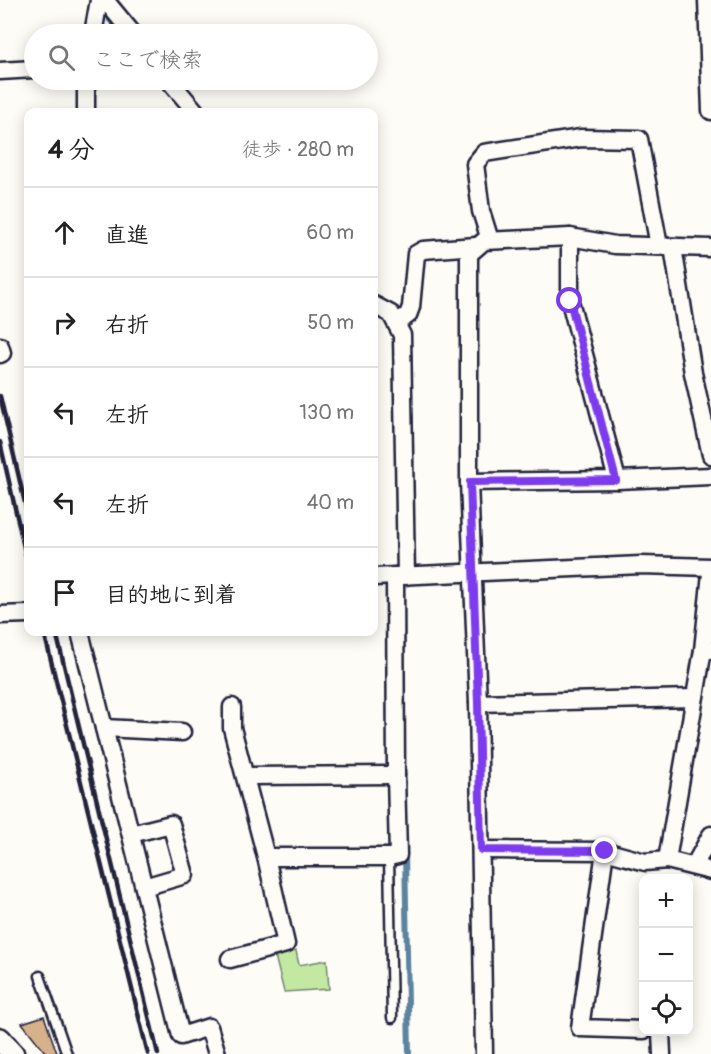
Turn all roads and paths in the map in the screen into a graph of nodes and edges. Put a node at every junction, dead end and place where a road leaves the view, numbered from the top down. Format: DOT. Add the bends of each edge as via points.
graph roads {
  1 [pos="99,0"];
  2 [pos="105,0"];
  3 [pos="707,0"];
  4 [pos="95,24"];
  5 [pos="125,24"];
  6 [pos="24,70"];
  7 [pos="0,71"];
  8 [pos="710,76"];
  9 [pos="86,90"];
  10 [pos="177,90"];
  11 [pos="86,108"];
  12 [pos="193,108"];
  13 [pos="711,111"];
  14 [pos="570,237"];
  15 [pos="483,243"];
  16 [pos="666,247"];
  17 [pos="711,248"];
  18 [pos="378,307"];
  19 [pos="396,323"];
  20 [pos="0,346"];
  21 [pos="0,354"];
  22 [pos="711,455"];
  23 [pos="711,476"];
  24 [pos="616,480"];
  25 [pos="470,482"];
  26 [pos="711,567"];
  27 [pos="472,573"];
  28 [pos="711,573"];
  29 [pos="400,576"];
  30 [pos="378,577"];
  31 [pos="24,614"];
  32 [pos="0,615"];
  33 [pos="81,636"];
  34 [pos="707,650"];
  35 [pos="694,698"];
  36 [pos="478,703"];
  37 [pos="232,707"];
  38 [pos="104,728"];
  39 [pos="182,732"];
  40 [pos="246,776"];
  41 [pos="396,776"];
  42 [pos="131,834"];
  43 [pos="711,835"];
  44 [pos="481,850"];
  45 [pos="605,851"];
  46 [pos="266,857"];
  47 [pos="389,857"];
  48 [pos="667,860"];
  49 [pos="694,866"];
  50 [pos="711,871"];
  51 [pos="144,887"];
  52 [pos="230,959"];
  53 [pos="40,976"];
  54 [pos="392,1018"];
  55 [pos="639,1030"];
  56 [pos="661,1036"];
  57 [pos="0,1040"];
  58 [pos="13,1054"];
  59 [pos="67,1054"];
  60 [pos="217,1054"];
  61 [pos="484,1054"];
  62 [pos="662,1054"];
  1 -- 4 [label="street"];
  2 -- 5 [label="street"];
  3 -- 8 [label="street"];
  6 -- 7 [label="street"];
  8 -- 13 [label="street"];
  9 -- 11 [label="street"];
  10 -- 12 [label="street"];
  14 -- 15 [label="street"];
  14 -- 16 [label="street" via="615,245"];
  14 -- 24 [label="street" via="570,301"];
  15 -- 16 [label="street" via="475,164 484,153 581,138 639,139"];
  15 -- 19 [label="street" via="416,254 411,307 408,315"];
  15 -- 25 [label="street" via="469,254 468,265"];
  16 -- 17 [label="street"];
  16 -- 22 [label="street"];
  18 -- 19 [label="street" via="391,314"];
  19 -- 29 [label="street" via="402,335"];
  20 -- 21 [label="street"];
  23 -- 24 [label="street"];
  24 -- 25 [label="street"];
  25 -- 27 [label="street"];
  26 -- 27 [label="street" via="641,565"];
  27 -- 29 [label="street"];
  27 -- 36 [label="street"];
  28 -- 34 [label="street"];
  29 -- 30 [label="street"];
  29 -- 41 [label="street"];
  31 -- 32 [label="street"];
  33 -- 38 [label="street"];
  34 -- 35 [label="street"];
  35 -- 36 [label="street"];
  35 -- 48 [label="street"];
  36 -- 44 [label="street"];
  37 -- 40 [label="street" via="232,728"];
  38 -- 39 [label="street"];
  38 -- 42 [label="street"];
  40 -- 41 [label="street"];
  40 -- 46 [label="street"];
  41 -- 47 [label="street" via="398,855"];
  42 -- 51 [label="street"];
  42 -- 51 [label="street" via="171,824 184,875"];
  43 -- 49 [label="street"];
  44 -- 45 [label="street"];
  44 -- 61 [label="street"];
  45 -- 48 [label="street" via="645,862"];
  45 -- 55 [label="street" via="580,1028"];
  46 -- 47 [label="street"];
  46 -- 52 [label="street" via="286,944"];
  47 -- 54 [label="lane"];
  48 -- 49 [label="street"];
  49 -- 50 [label="street"];
  51 -- 60 [label="street" via="181,1036 209,1027"];
  53 -- 59 [label="lane"];
  56 -- 62 [label="street"];
  57 -- 58 [label="street"];
}
